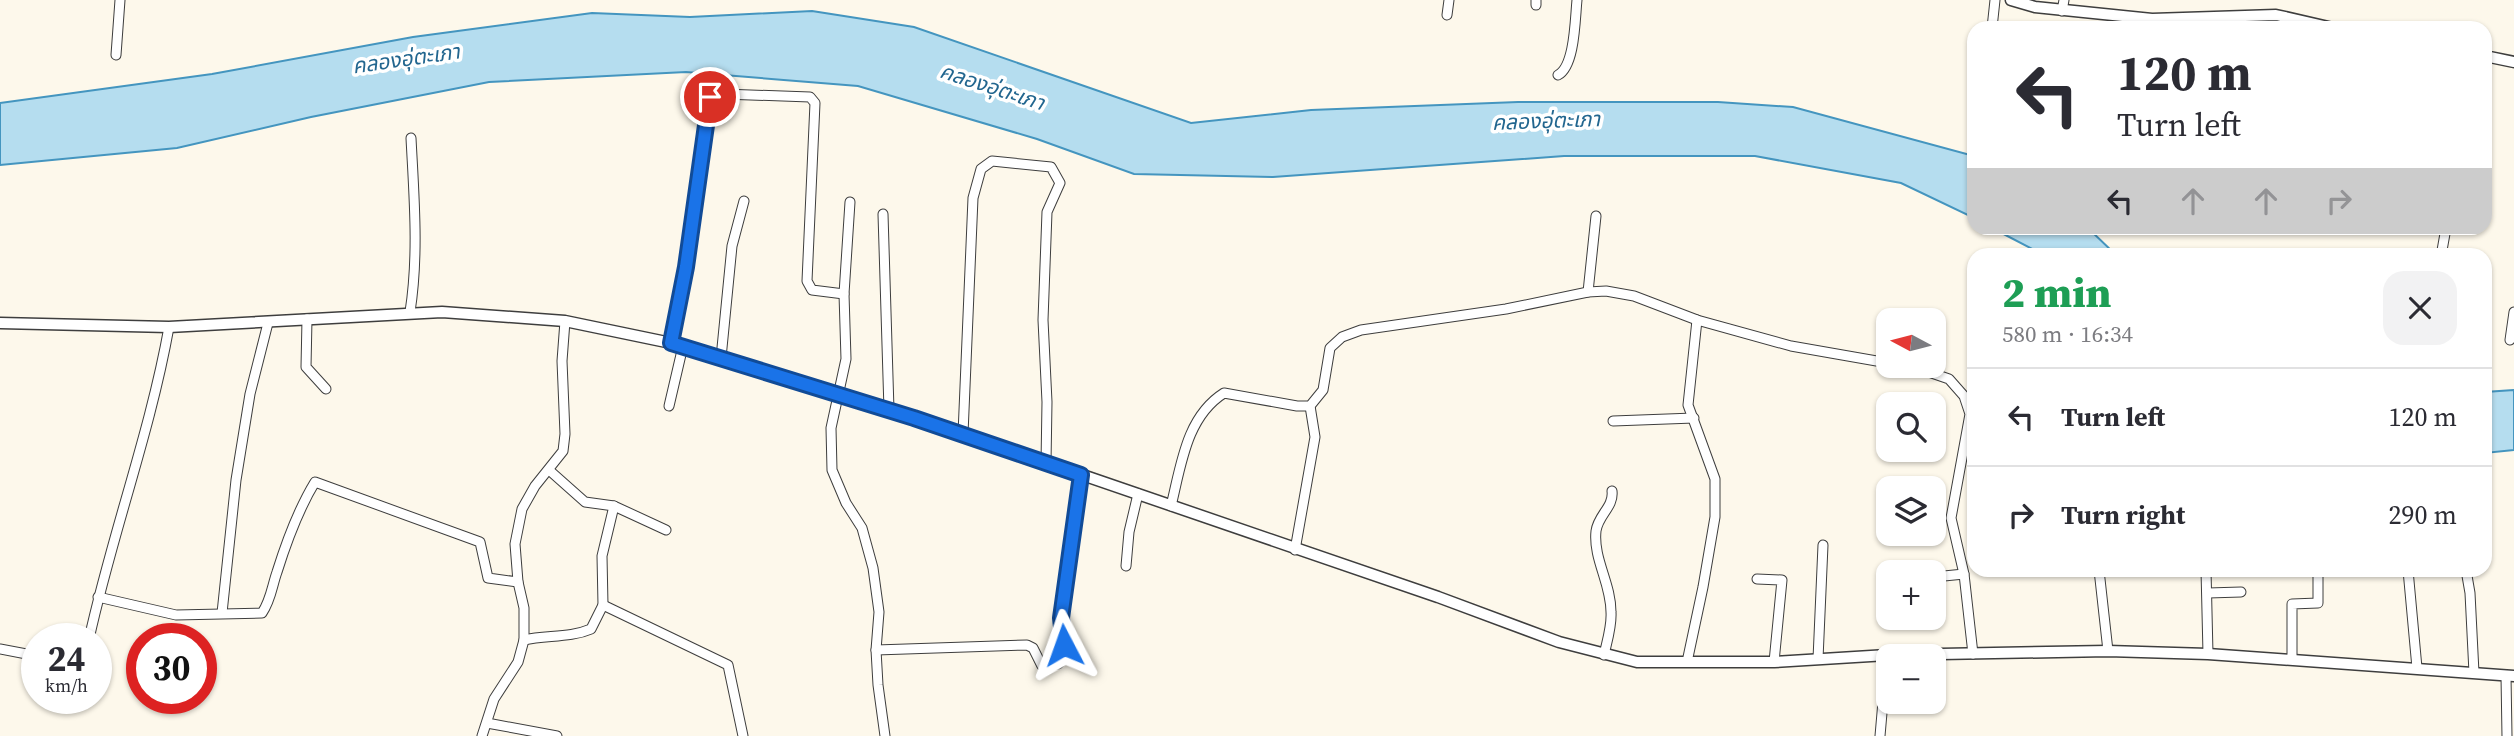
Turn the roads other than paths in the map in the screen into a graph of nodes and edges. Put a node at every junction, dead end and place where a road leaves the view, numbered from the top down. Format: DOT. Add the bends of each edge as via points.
graph roads {
  1 [pos="120,0"];
  2 [pos="1449,0"];
  3 [pos="1577,0"];
  4 [pos="1995,0"];
  5 [pos="2011,0"];
  6 [pos="2063,5"];
  7 [pos="1447,15"];
  8 [pos="1993,21"];
  9 [pos="2187,21"];
  10 [pos="2236,21"];
  11 [pos="2302,21"];
  12 [pos="116,55"];
  13 [pos="2492,57"];
  14 [pos="2514,62"];
  15 [pos="1558,75"];
  16 [pos="411,138"];
  17 [pos="744,201"];
  18 [pos="850,202"];
  19 [pos="883,214"];
  20 [pos="1596,216"];
  21 [pos="1588,292"];
  22 [pos="844,294"];
  23 [pos="410,312"];
  24 [pos="2514,312"];
  25 [pos="307,319"];
  26 [pos="1697,320"];
  27 [pos="565,321"];
  28 [pos="0,323"];
  29 [pos="268,323"];
  30 [pos="169,327"];
  31 [pos="2510,340"];
  32 [pos="671,343"];
  33 [pos="683,346"];
  34 [pos="721,358"];
  35 [pos="1876,361"];
  36 [pos="1946,378"];
  37 [pos="326,388"];
  38 [pos="837,394"];
  39 [pos="669,406"];
  40 [pos="1310,406"];
  41 [pos="889,410"];
  42 [pos="1967,411"];
  43 [pos="1694,418"];
  44 [pos="1613,421"];
  45 [pos="1967,432"];
  46 [pos="963,434"];
  47 [pos="1046,463"];
  48 [pos="549,470"];
  49 [pos="1081,475"];
  50 [pos="1612,491"];
  51 [pos="1138,494"];
  52 [pos="614,506"];
  53 [pos="1171,506"];
  54 [pos="666,530"];
  55 [pos="1823,545"];
  56 [pos="1294,550"];
  57 [pos="1126,566"];
  58 [pos="1964,574"];
  59 [pos="1946,576"];
  60 [pos="2100,577"];
  61 [pos="2207,577"];
  62 [pos="2318,577"];
  63 [pos="2409,577"];
  64 [pos="2467,577"];
  65 [pos="1757,579"];
  66 [pos="518,582"];
  67 [pos="2241,592"];
  68 [pos="2208,593"];
  69 [pos="99,597"];
  70 [pos="603,605"];
  71 [pos="222,613"];
  72 [pos="93,623"];
  73 [pos="524,640"];
  74 [pos="0,649"];
  75 [pos="876,650"];
  76 [pos="2108,651"];
  77 [pos="21,653"];
  78 [pos="1946,654"];
  79 [pos="1973,654"];
  80 [pos="2208,654"];
  81 [pos="1604,655"];
  82 [pos="1876,656"];
  83 [pos="1818,659"];
  84 [pos="2292,659"];
  85 [pos="1687,662"];
  86 [pos="1774,662"];
  87 [pos="2417,668"];
  88 [pos="2474,673"];
  89 [pos="2510,676"];
  90 [pos="1882,714"];
  91 [pos="487,723"];
  92 [pos="482,736"];
  93 [pos="557,736"];
  94 [pos="743,736"];
  95 [pos="885,736"];
  96 [pos="1880,736"];
  97 [pos="2507,736"];
  1 -- 12 [label="street"];
  2 -- 7 [label="street"];
  3 -- 15 [label="street" via="1570,60"];
  4 -- 8 [label="street"];
  5 -- 6 [label="street" via="2035,7"];
  6 -- 9 [label="street"];
  10 -- 11 [label="street" via="2276,15"];
  13 -- 14 [label="street"];
  16 -- 23 [label="street" via="416,249"];
  17 -- 34 [label="street" via="732,246"];
  18 -- 22 [label="street"];
  19 -- 41 [label="street"];
  20 -- 21 [label="street"];
  21 -- 26 [label="street" via="1634,296"];
  21 -- 40 [label="street" via="1342,337 1330,348 1323,390"];
  22 -- 32 [label="street" via="813,290 807,281 815,103 810,97 710,97"];
  22 -- 38 [label="street" via="846,359"];
  23 -- 25 [label="street"];
  23 -- 27 [label="street"];
  24 -- 31 [label="street"];
  25 -- 29 [label="street"];
  25 -- 37 [label="street" via="306,367"];
  26 -- 35 [label="street" via="1791,346"];
  26 -- 43 [label="street" via="1688,405"];
  27 -- 32 [label="street"];
  27 -- 48 [label="street" via="565,434 563,452"];
  28 -- 30 [label="street"];
  29 -- 30 [label="street"];
  29 -- 71 [label="street" via="236,480"];
  30 -- 69 [label="street" via="153,404"];
  32 -- 33 [label="street"];
  33 -- 34 [label="street"];
  33 -- 39 [label="street"];
  34 -- 38 [label="street"];
  36 -- 42 [label="street" via="1964,396"];
  38 -- 41 [label="street"];
  38 -- 75 [label="street" via="831,428 832,470 862,528 873,568 879,612"];
  40 -- 53 [label="street" via="1224,393 1216,398 1189,434"];
  40 -- 56 [label="street" via="1315,437"];
  41 -- 46 [label="street"];
  43 -- 44 [label="street"];
  43 -- 85 [label="street" via="1715,479 1715,517"];
  45 -- 58 [label="street" via="1951,517"];
  46 -- 47 [label="street"];
  46 -- 47 [label="street" via="973,198 981,169 992,161 1051,167 1059,183 1047,212 1043,320"];
  47 -- 49 [label="street"];
  48 -- 52 [label="street" via="585,502"];
  48 -- 66 [label="street" via="522,509 515,544"];
  49 -- 51 [label="street"];
  49 -- 75 [label="street" via="1061,618 1064,653 1058,664 1041,666 1027,645"];
  50 -- 81 [label="street" via="1613,499 1596,529 1598,559 1612,612"];
  51 -- 53 [label="street"];
  51 -- 57 [label="street"];
  52 -- 54 [label="street"];
  52 -- 70 [label="street" via="601,564"];
  53 -- 56 [label="street"];
  55 -- 83 [label="street"];
  56 -- 81 [label="street"];
  58 -- 59 [label="street"];
  58 -- 79 [label="street"];
  60 -- 76 [label="street"];
  61 -- 68 [label="street"];
  62 -- 84 [label="street" via="2318,603 2292,604"];
  63 -- 87 [label="street"];
  64 -- 88 [label="street"];
  65 -- 86 [label="street" via="1782,580"];
  66 -- 71 [label="street" via="488,578 481,542 315,482 299,509 262,613"];
  66 -- 73 [label="street"];
  67 -- 68 [label="street"];
  68 -- 80 [label="street"];
  69 -- 71 [label="street" via="176,614"];
  69 -- 72 [label="street"];
  70 -- 73 [label="street" via="591,629"];
  70 -- 94 [label="street" via="728,664"];
  73 -- 91 [label="street"];
  74 -- 77 [label="street"];
  75 -- 95 [label="street"];
  76 -- 79 [label="street"];
  76 -- 80 [label="street"];
  78 -- 79 [label="street"];
  80 -- 84 [label="street"];
  81 -- 85 [label="street" via="1637,662"];
  82 -- 83 [label="street"];
  83 -- 86 [label="street"];
  84 -- 87 [label="street"];
  85 -- 86 [label="street"];
  87 -- 88 [label="street"];
  88 -- 89 [label="street"];
  89 -- 97 [label="street"];
  90 -- 96 [label="street"];
  91 -- 92 [label="street"];
  91 -- 93 [label="street"];
}
